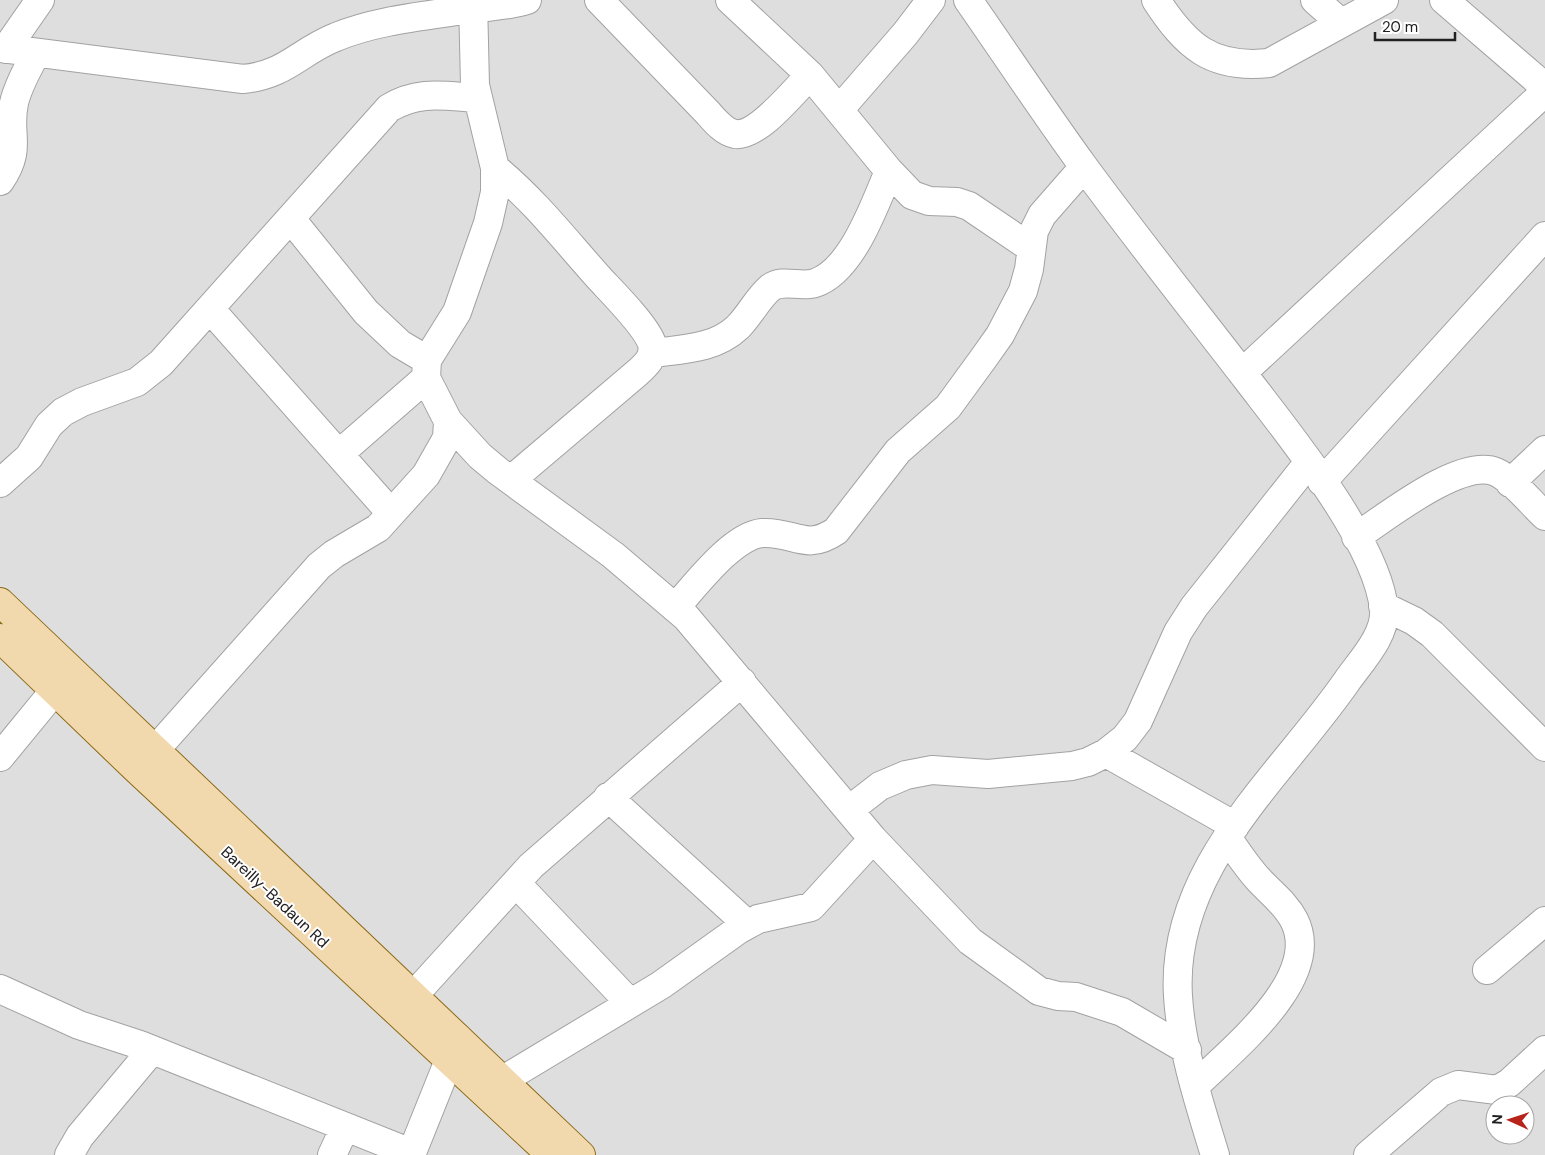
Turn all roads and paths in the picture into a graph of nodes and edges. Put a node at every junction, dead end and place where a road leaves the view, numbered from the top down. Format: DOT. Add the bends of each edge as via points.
graph roads {
  1 [pos="40,0"];
  2 [pos="527,0"];
  3 [pos="599,0"];
  4 [pos="730,0"];
  5 [pos="930,0"];
  6 [pos="968,0"];
  7 [pos="1156,0"];
  8 [pos="1315,0"];
  9 [pos="1384,0"];
  10 [pos="1444,0"];
  11 [pos="473,4"];
  12 [pos="1342,24"];
  13 [pos="3,48"];
  14 [pos="36,53"];
  15 [pos="810,75"];
  16 [pos="1545,87"];
  17 [pos="1545,92"];
  18 [pos="478,98"];
  19 [pos="839,110"];
  20 [pos="1084,167"];
  21 [pos="495,168"];
  22 [pos="889,171"];
  23 [pos="0,181"];
  24 [pos="292,219"];
  25 [pos="1545,236"];
  26 [pos="1031,248"];
  27 [pos="211,310"];
  28 [pos="653,353"];
  29 [pos="427,369"];
  30 [pos="1242,373"];
  31 [pos="448,421"];
  32 [pos="1545,450"];
  33 [pos="339,454"];
  34 [pos="1316,472"];
  35 [pos="511,480"];
  36 [pos="0,483"];
  37 [pos="1510,483"];
  38 [pos="391,513"];
  39 [pos="1545,516"];
  40 [pos="1356,537"];
  41 [pos="0,602"];
  42 [pos="1383,606"];
  43 [pos="676,608"];
  44 [pos="0,638"];
  45 [pos="742,682"];
  46 [pos="55,690"];
  47 [pos="1544,745"];
  48 [pos="156,750"];
  49 [pos="1106,753"];
  50 [pos="0,757"];
  51 [pos="137,770"];
  52 [pos="608,797"];
  53 [pos="849,810"];
  54 [pos="1231,831"];
  55 [pos="873,839"];
  56 [pos="516,883"];
  57 [pos="1545,921"];
  58 [pos="748,924"];
  59 [pos="1487,970"];
  60 [pos="1,993"];
  61 [pos="414,995"];
  62 [pos="630,1003"];
  63 [pos="453,1049"];
  64 [pos="152,1050"];
  65 [pos="1187,1050"];
  66 [pos="1545,1050"];
  67 [pos="503,1080"];
  68 [pos="1194,1086"];
  69 [pos="345,1127"];
  70 [pos="411,1154"];
  71 [pos="69,1155"];
  72 [pos="332,1155"];
  73 [pos="551,1155"];
  74 [pos="581,1155"];
  75 [pos="1215,1155"];
  76 [pos="1368,1155"];
  1 -- 13 [label="street"];
  2 -- 11 [label="street" via="508,6"];
  3 -- 15 [label="street" via="708,114 724,129 735,134 748,133 762,122"];
  4 -- 15 [label="street"];
  5 -- 19 [label="street"];
  6 -- 20 [label="street"];
  7 -- 12 [label="street" via="1169,20 1192,44 1227,63 1269,63"];
  8 -- 12 [label="street"];
  9 -- 12 [label="street"];
  10 -- 16 [label="street"];
  11 -- 14 [label="street" via="335,37 279,71 258,77 243,78"];
  11 -- 18 [label="street" via="473,62"];
  13 -- 14 [label="street"];
  14 -- 23 [label="street" via="14,102 14,154"];
  15 -- 19 [label="street"];
  17 -- 30 [label="street"];
  18 -- 21 [label="street"];
  18 -- 24 [label="street" via="424,95 404,99 388,108"];
  19 -- 22 [label="street"];
  20 -- 26 [label="street" via="1042,215 1034,231"];
  20 -- 30 [label="street"];
  21 -- 28 [label="street" via="535,204 616,297 645,331"];
  21 -- 29 [label="street" via="495,192 488,223 467,287 457,312 434,346"];
  22 -- 26 [label="street" via="912,194 929,201 957,202 968,206"];
  22 -- 28 [label="street" via="862,235 829,274 816,283 783,282 770,288 726,337 708,345"];
  24 -- 27 [label="street"];
  24 -- 29 [label="street" via="366,312"];
  25 -- 34 [label="street"];
  26 -- 43 [label="street" via="1023,291 984,359 948,406 898,451 836,531 809,542 782,534 761,533 742,540"];
  27 -- 33 [label="street"];
  27 -- 36 [label="street" via="161,363 137,382 63,412 49,425 29,456"];
  28 -- 35 [label="street" via="638,373"];
  29 -- 31 [label="street"];
  29 -- 33 [label="street"];
  30 -- 34 [label="street"];
  31 -- 35 [label="street" via="480,456"];
  31 -- 38 [label="street" via="447,438 438,457"];
  32 -- 37 [label="street"];
  33 -- 38 [label="street"];
  34 -- 40 [label="street"];
  34 -- 49 [label="street" via="1194,607 1178,632 1138,721"];
  35 -- 43 [label="street" via="612,555"];
  37 -- 39 [label="street"];
  37 -- 40 [label="street" via="1496,472 1462,473 1440,482"];
  38 -- 48 [label="street" via="378,528 319,566"];
  40 -- 42 [label="street" via="1377,579"];
  41 -- 48 [label="main road"];
  42 -- 47 [label="street" via="1432,634"];
  42 -- 54 [label="street" via="1380,630 1344,686"];
  43 -- 45 [label="street"];
  44 -- 46 [label="main road, Bareilly-Badaun Rd"];
  45 -- 52 [label="street"];
  45 -- 53 [label="street"];
  46 -- 50 [label="street"];
  46 -- 51 [label="main road, Bareilly-Badaun Rd"];
  48 -- 51 [label="street"];
  48 -- 61 [label="main road"];
  49 -- 53 [label="street" via="1072,766 988,774 932,770 906,775 880,786"];
  49 -- 54 [label="street"];
  51 -- 63 [label="main road, Bareilly-Badaun Rd"];
  52 -- 56 [label="street"];
  52 -- 58 [label="street"];
  53 -- 55 [label="street"];
  54 -- 65 [label="street" via="1196,889 1182,941 1177,994"];
  54 -- 68 [label="street" via="1251,871 1288,909 1300,934 1300,947 1297,966 1276,1004"];
  55 -- 58 [label="street" via="812,907"];
  55 -- 65 [label="street" via="970,941 1025,982 1039,991 1076,997 1122,1012"];
  56 -- 61 [label="street"];
  56 -- 62 [label="street"];
  57 -- 59 [label="street"];
  58 -- 62 [label="street"];
  60 -- 64 [label="street"];
  61 -- 63 [label="main road"];
  62 -- 67 [label="street"];
  63 -- 67 [label="main road"];
  63 -- 70 [label="street"];
  63 -- 73 [label="main road, Bareilly-Badaun Rd"];
  64 -- 69 [label="street"];
  64 -- 71 [label="street" via="80,1136"];
  65 -- 68 [label="street"];
  66 -- 76 [label="street" via="1510,1083 1497,1090 1458,1085 1441,1092"];
  67 -- 74 [label="main road"];
  68 -- 75 [label="street"];
  69 -- 70 [label="street"];
  69 -- 72 [label="street"];
}
